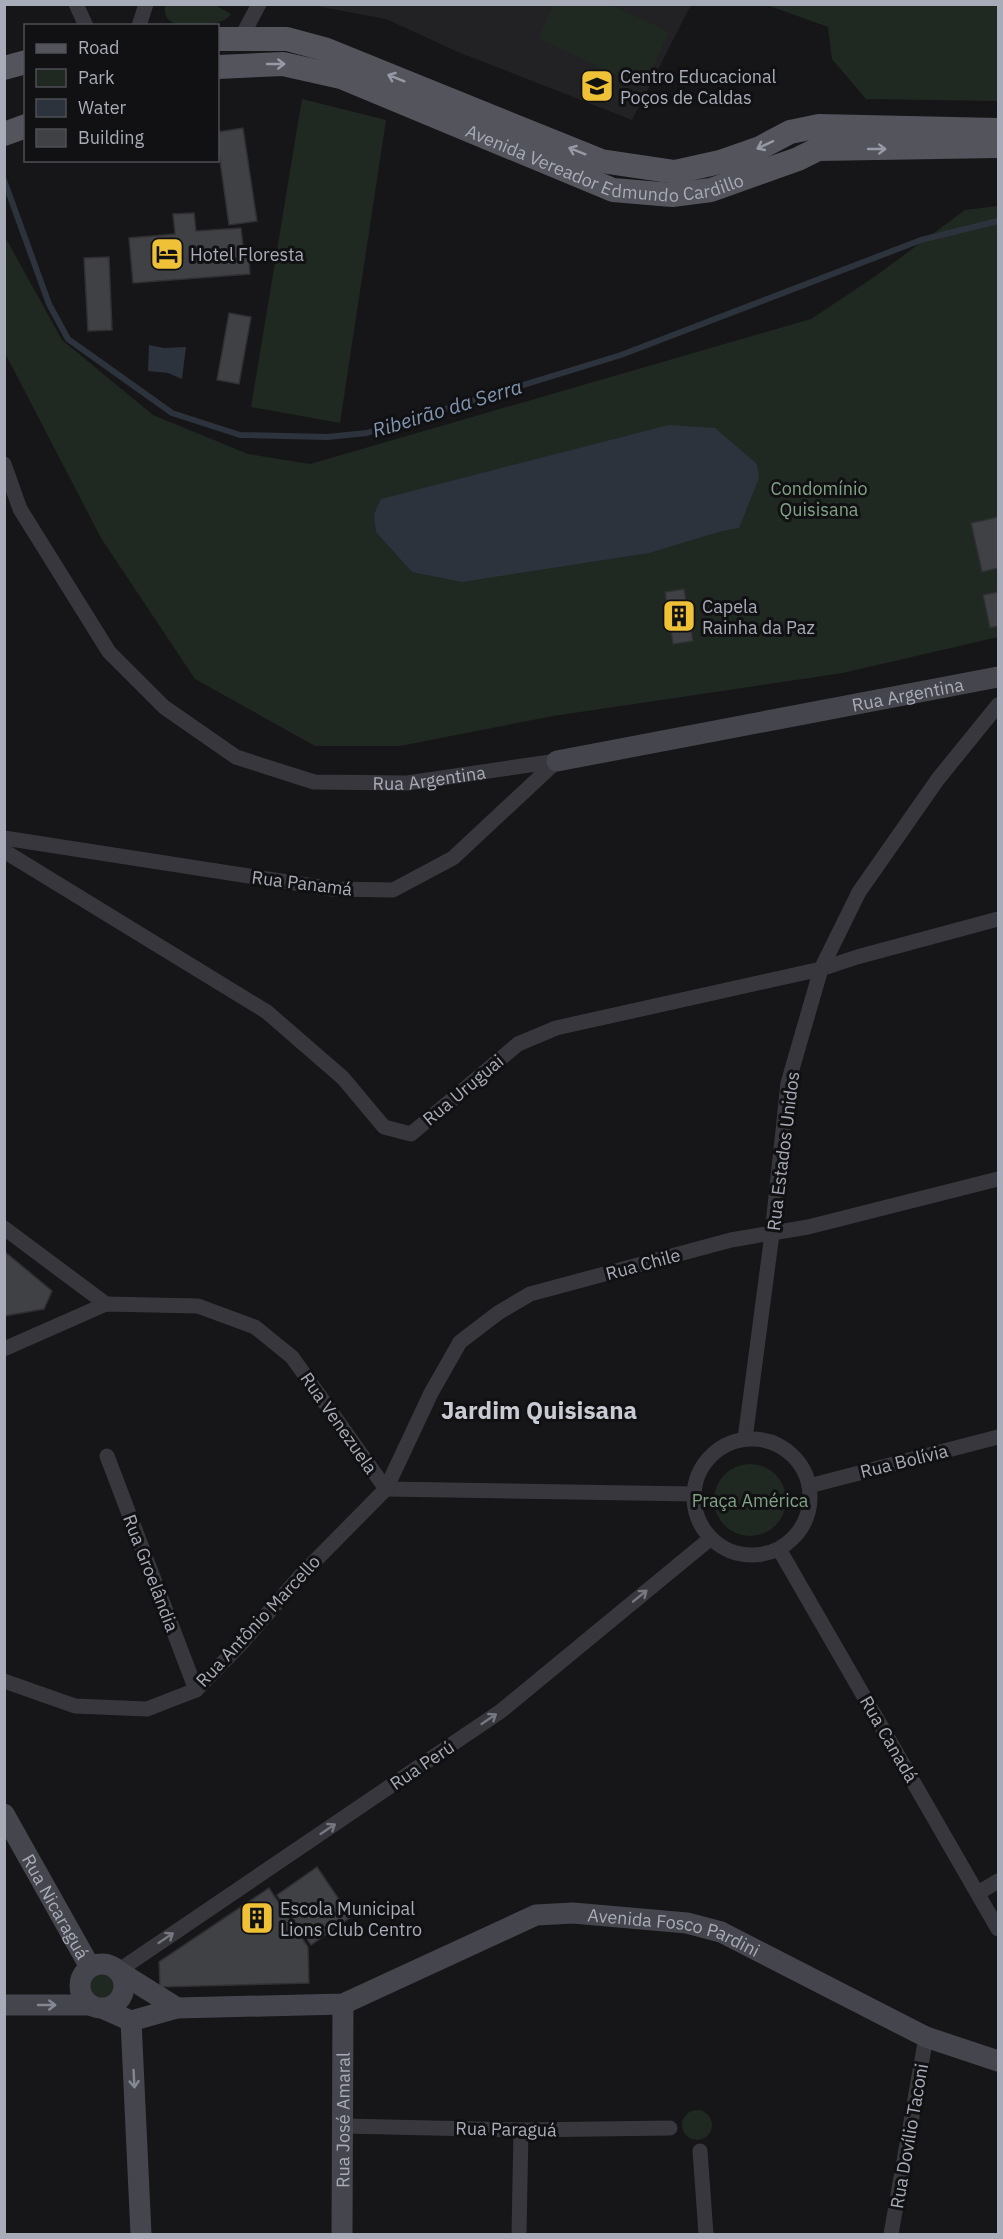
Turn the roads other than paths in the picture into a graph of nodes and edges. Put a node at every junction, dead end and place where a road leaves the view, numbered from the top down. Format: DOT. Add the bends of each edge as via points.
graph roads {
  1 [pos="76,4"];
  2 [pos="146,4"];
  3 [pos="259,4"];
  4 [pos="85,24"];
  5 [pos="139,24"];
  6 [pos="229,38"];
  7 [pos="24,63"];
  8 [pos="219,67"];
  9 [pos="4,68"];
  10 [pos="999,129"];
  11 [pos="999,146"];
  12 [pos="4,464"];
  13 [pos="999,677"];
  14 [pos="999,705"];
  15 [pos="556,761"];
  16 [pos="4,838"];
  17 [pos="4,851"];
  18 [pos="999,919"];
  19 [pos="821,969"];
  20 [pos="999,1179"];
  21 [pos="4,1228"];
  22 [pos="772,1234"];
  23 [pos="106,1304"];
  24 [pos="4,1348"];
  25 [pos="999,1437"];
  26 [pos="745,1439"];
  27 [pos="107,1456"];
  28 [pos="809,1486"];
  29 [pos="386,1488"];
  30 [pos="694,1494"];
  31 [pos="711,1538"];
  32 [pos="778,1549"];
  33 [pos="4,1681"];
  34 [pos="196,1690"];
  35 [pos="4,1814"];
  36 [pos="999,1881"];
  37 [pos="978,1893"];
  38 [pos="999,1929"];
  39 [pos="90,1967"];
  40 [pos="118,1971"];
  41 [pos="343,2004"];
  42 [pos="4,2005"];
  43 [pos="97,2007"];
  44 [pos="177,2008"];
  45 [pos="131,2021"];
  46 [pos="926,2037"];
  47 [pos="999,2061"];
  48 [pos="343,2126"];
  49 [pos="670,2128"];
  50 [pos="521,2130"];
  51 [pos="700,2151"];
  52 [pos="141,2235"];
  53 [pos="342,2235"];
  54 [pos="519,2235"];
  55 [pos="706,2235"];
  56 [pos="891,2235"];
  1 -- 4 [label="street"];
  2 -- 5 [label="street"];
  3 -- 6 [label="street"];
  10 -- 6 [label="main road, Avenida Vereador Edmundo Cardillo, one-way" via="819,126 790,132 720,162 675,172 645,169 600,160 324,49 287,39"];
  7 -- 9 [label="main road"];
  8 -- 11 [label="main road, Avenida Vereador Edmundo Cardillo, one-way" via="283,64 341,77 613,190 672,195 711,190 818,149"];
  12 -- 15 [label="street, Rua Argentina" via="20,509 109,652 164,707 236,757 314,782 408,783"];
  13 -- 15 [label="street, Rua Argentina"];
  14 -- 19 [label="street, Rua Estados Unidos" via="938,779 859,892"];
  15 -- 16 [label="street, Rua Panamá" via="453,858 393,890 333,889"];
  17 -- 19 [label="street, Rua Uruguai" via="267,1012 344,1078 384,1127 411,1134 518,1044 556,1028"];
  18 -- 19 [label="street, Rua Uruguai"];
  19 -- 22 [label="street, Rua Estados Unidos" via="788,1083"];
  20 -- 22 [label="street, Rua Chile"];
  21 -- 23 [label="street"];
  22 -- 26 [label="street, Rua Estados Unidos"];
  22 -- 29 [label="street, Rua Chile" via="731,1240 530,1294 498,1312 460,1342"];
  23 -- 24 [label="street"];
  23 -- 29 [label="street, Rua Venezuela" via="198,1306 255,1328 292,1357"];
  25 -- 28 [label="street, Rua Bolívia"];
  26 -- 28 [label="street" via="779,1445 793,1455"];
  26 -- 30 [label="street" via="715,1452 704,1464"];
  27 -- 34 [label="street, Rua Groelândia"];
  28 -- 32 [label="street" via="804,1523"];
  29 -- 30 [label="street, Rua Venezuela"];
  29 -- 34 [label="street, Rua Antônio Marcello"];
  30 -- 31 [label="street" via="695,1510"];
  31 -- 32 [label="street" via="725,1549 743,1555 761,1555"];
  40 -- 31 [label="street, Rua Perú, one-way" via="501,1711"];
  32 -- 37 [label="street, Rua Canadá"];
  33 -- 34 [label="street, Rua Antônio Marcello" via="75,1706 147,1709"];
  35 -- 39 [label="street, Rua Nicaraguá"];
  36 -- 37 [label="street"];
  37 -- 38 [label="street, Rua Canadá"];
  39 -- 40 [label="street" via="105,1964"];
  39 -- 43 [label="street" via="80,1983 81,1995"];
  40 -- 43 [label="street" via="124,1984 121,1998 111,2007"];
  40 -- 44 [label="street"];
  41 -- 44 [label="street"];
  41 -- 46 [label="street, Avenida Fosco Pardini" via="536,1915 573,1913 687,1923 721,1932"];
  41 -- 48 [label="street, Rua José Amaral"];
  42 -- 43 [label="street, one-way"];
  43 -- 45 [label="street"];
  44 -- 45 [label="street"];
  45 -- 52 [label="street, one-way"];
  46 -- 47 [label="street, Avenida Fosco Pardini"];
  46 -- 56 [label="street, Rua Dovílio Taconi"];
  48 -- 50 [label="street, Rua Paraguá"];
  48 -- 53 [label="street, Rua José Amaral"];
  49 -- 50 [label="street, Rua Paraguá"];
  50 -- 54 [label="street"];
  51 -- 55 [label="street"];
}
